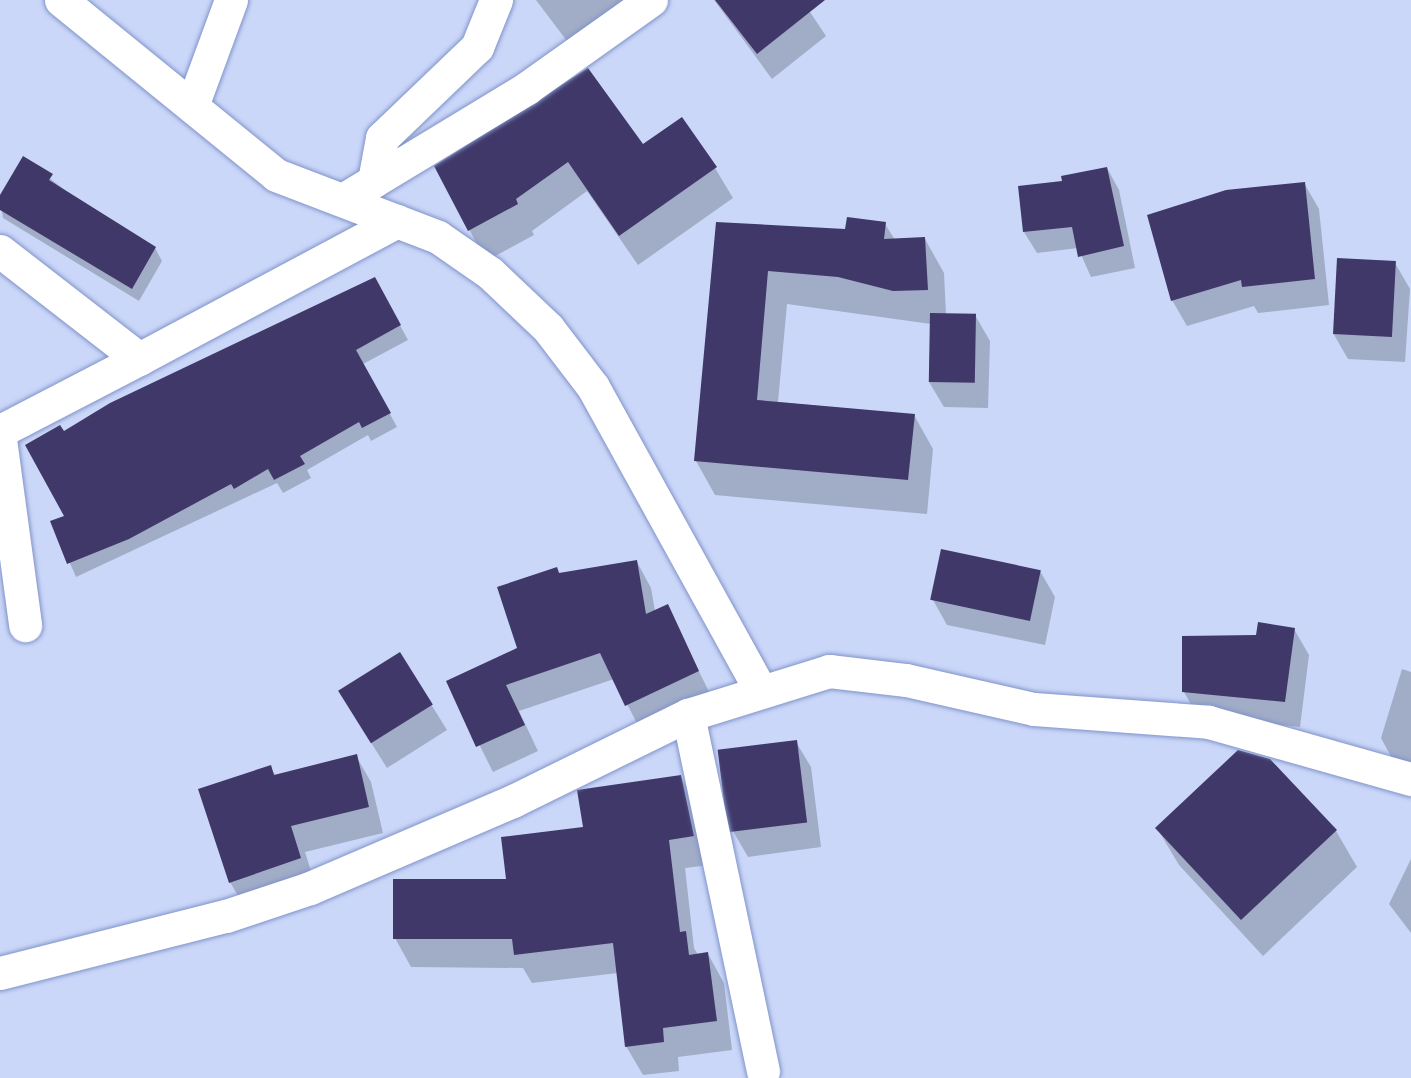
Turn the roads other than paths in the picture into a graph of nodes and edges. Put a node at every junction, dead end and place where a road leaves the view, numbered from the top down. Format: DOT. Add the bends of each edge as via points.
graph roads {
  1 [pos="61,0"];
  2 [pos="231,0"];
  3 [pos="496,0"];
  4 [pos="651,0"];
  5 [pos="192,106"];
  6 [pos="374,181"];
  7 [pos="344,199"];
  8 [pos="397,221"];
  9 [pos="0,251"];
  10 [pos="139,359"];
  11 [pos="0,431"];
  12 [pos="0,439"];
  13 [pos="25,624"];
  14 [pos="759,688"];
  15 [pos="688,715"];
  16 [pos="1411,779"];
  17 [pos="0,973"];
  18 [pos="764,1071"];
  1 -- 5 [label="street"];
  2 -- 5 [label="street"];
  3 -- 6 [label="street" via="477,47 382,138"];
  4 -- 6 [label="street" via="527,88"];
  5 -- 7 [label="street" via="276,175"];
  6 -- 7 [label="street"];
  7 -- 8 [label="street"];
  8 -- 10 [label="street"];
  8 -- 14 [label="street" via="438,237 490,273 548,328 580,370 665,509"];
  9 -- 10 [label="street"];
  10 -- 11 [label="street"];
  12 -- 13 [label="street"];
  14 -- 15 [label="street"];
  14 -- 16 [label="street" via="829,671 906,680 1034,709 1209,722"];
  15 -- 17 [label="street" via="513,801 310,888 226,916"];
  15 -- 18 [label="street"];
}
